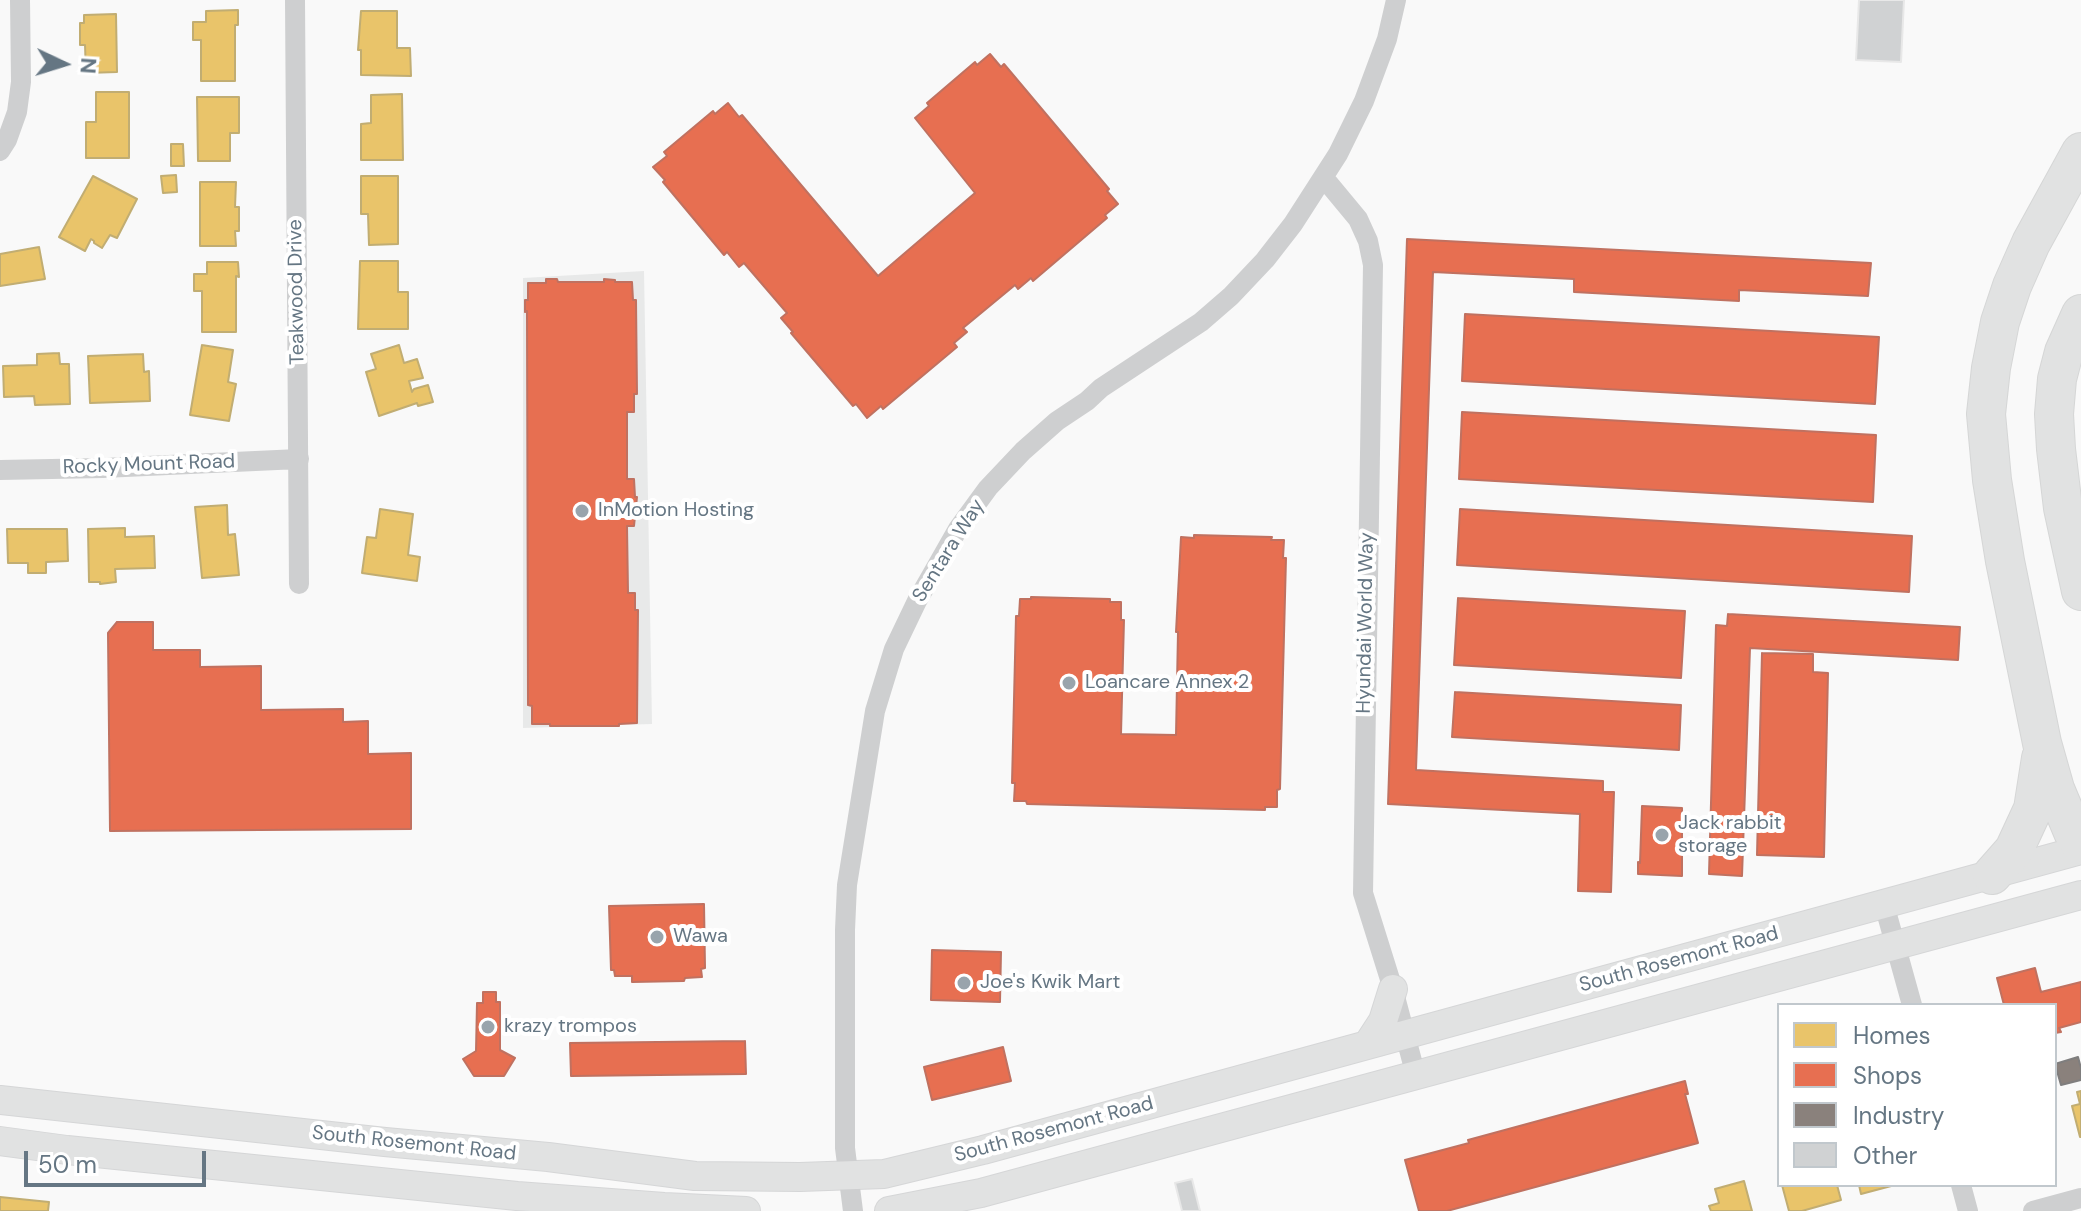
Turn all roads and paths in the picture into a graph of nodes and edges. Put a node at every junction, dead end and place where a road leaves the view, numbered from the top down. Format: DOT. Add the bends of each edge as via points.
graph roads {
  1 [pos="20,0"];
  2 [pos="295,0"];
  3 [pos="1396,0"];
  4 [pos="0,151"];
  5 [pos="2081,152"];
  6 [pos="1324,178"];
  7 [pos="2081,314"];
  8 [pos="299,459"];
  9 [pos="0,470"];
  10 [pos="299,584"];
  11 [pos="2081,591"];
  12 [pos="2042,743"];
  13 [pos="2081,848"];
  14 [pos="1992,875"];
  15 [pos="2081,895"];
  16 [pos="1884,904"];
  17 [pos="1895,944"];
  18 [pos="1393,989"];
  19 [pos="1911,1003"];
  20 [pos="1406,1034"];
  21 [pos="1368,1044"];
  22 [pos="1416,1076"];
  23 [pos="0,1100"];
  24 [pos="0,1141"];
  25 [pos="848,1177"];
  26 [pos="1962,1187"];
  27 [pos="2081,1198"];
  28 [pos="746,1211"];
  29 [pos="853,1211"];
  30 [pos="889,1211"];
  31 [pos="1968,1211"];
  32 [pos="2033,1211"];
  1 -- 4 [label="street" via="21,82 17,112"];
  2 -- 8 [label="street, Teakwood Drive"];
  3 -- 6 [label="street, Sentara Way" via="1364,101"];
  5 -- 12 [label="highway" via="2012,286 2000,322 1986,414 2005,561"];
  6 -- 18 [label="street, Hyundai World Way" via="1358,219 1373,265 1363,893"];
  6 -- 25 [label="street, Sentara Way" via="1265,260 1231,296 1057,421 988,488 958,529 894,649 875,711 847,885"];
  7 -- 11 [label="highway" via="2064,352 2054,414 2063,508"];
  8 -- 9 [label="street, Rocky Mount Road"];
  8 -- 10 [label="street, Teakwood Drive"];
  12 -- 13 [label="highway"];
  12 -- 14 [label="highway" via="2033,809 2014,850"];
  13 -- 14 [label="main road, South Rosemont Road"];
  14 -- 16 [label="main road, South Rosemont Road"];
  15 -- 17 [label="main road, South Rosemont Road"];
  16 -- 17 [label="street"];
  16 -- 20 [label="main road, South Rosemont Road"];
  17 -- 19 [label="street"];
  17 -- 22 [label="main road, South Rosemont Road"];
  18 -- 20 [label="street, Hyundai World Way"];
  18 -- 21 [label="main road" via="1383,1021"];
  20 -- 21 [label="main road, South Rosemont Road"];
  20 -- 22 [label="street, Hyundai World Way"];
  21 -- 25 [label="main road, South Rosemont Road" via="983,1150 884,1174"];
  22 -- 30 [label="main road, South Rosemont Road" via="981,1193"];
  23 -- 25 [label="main road, South Rosemont Road" via="695,1176"];
  24 -- 28 [label="main road, South Rosemont Road" via="517,1196"];
  25 -- 29 [label="street, Sentara Way"];
  26 -- 31 [label="street"];
  27 -- 32 [label="street"];
}
